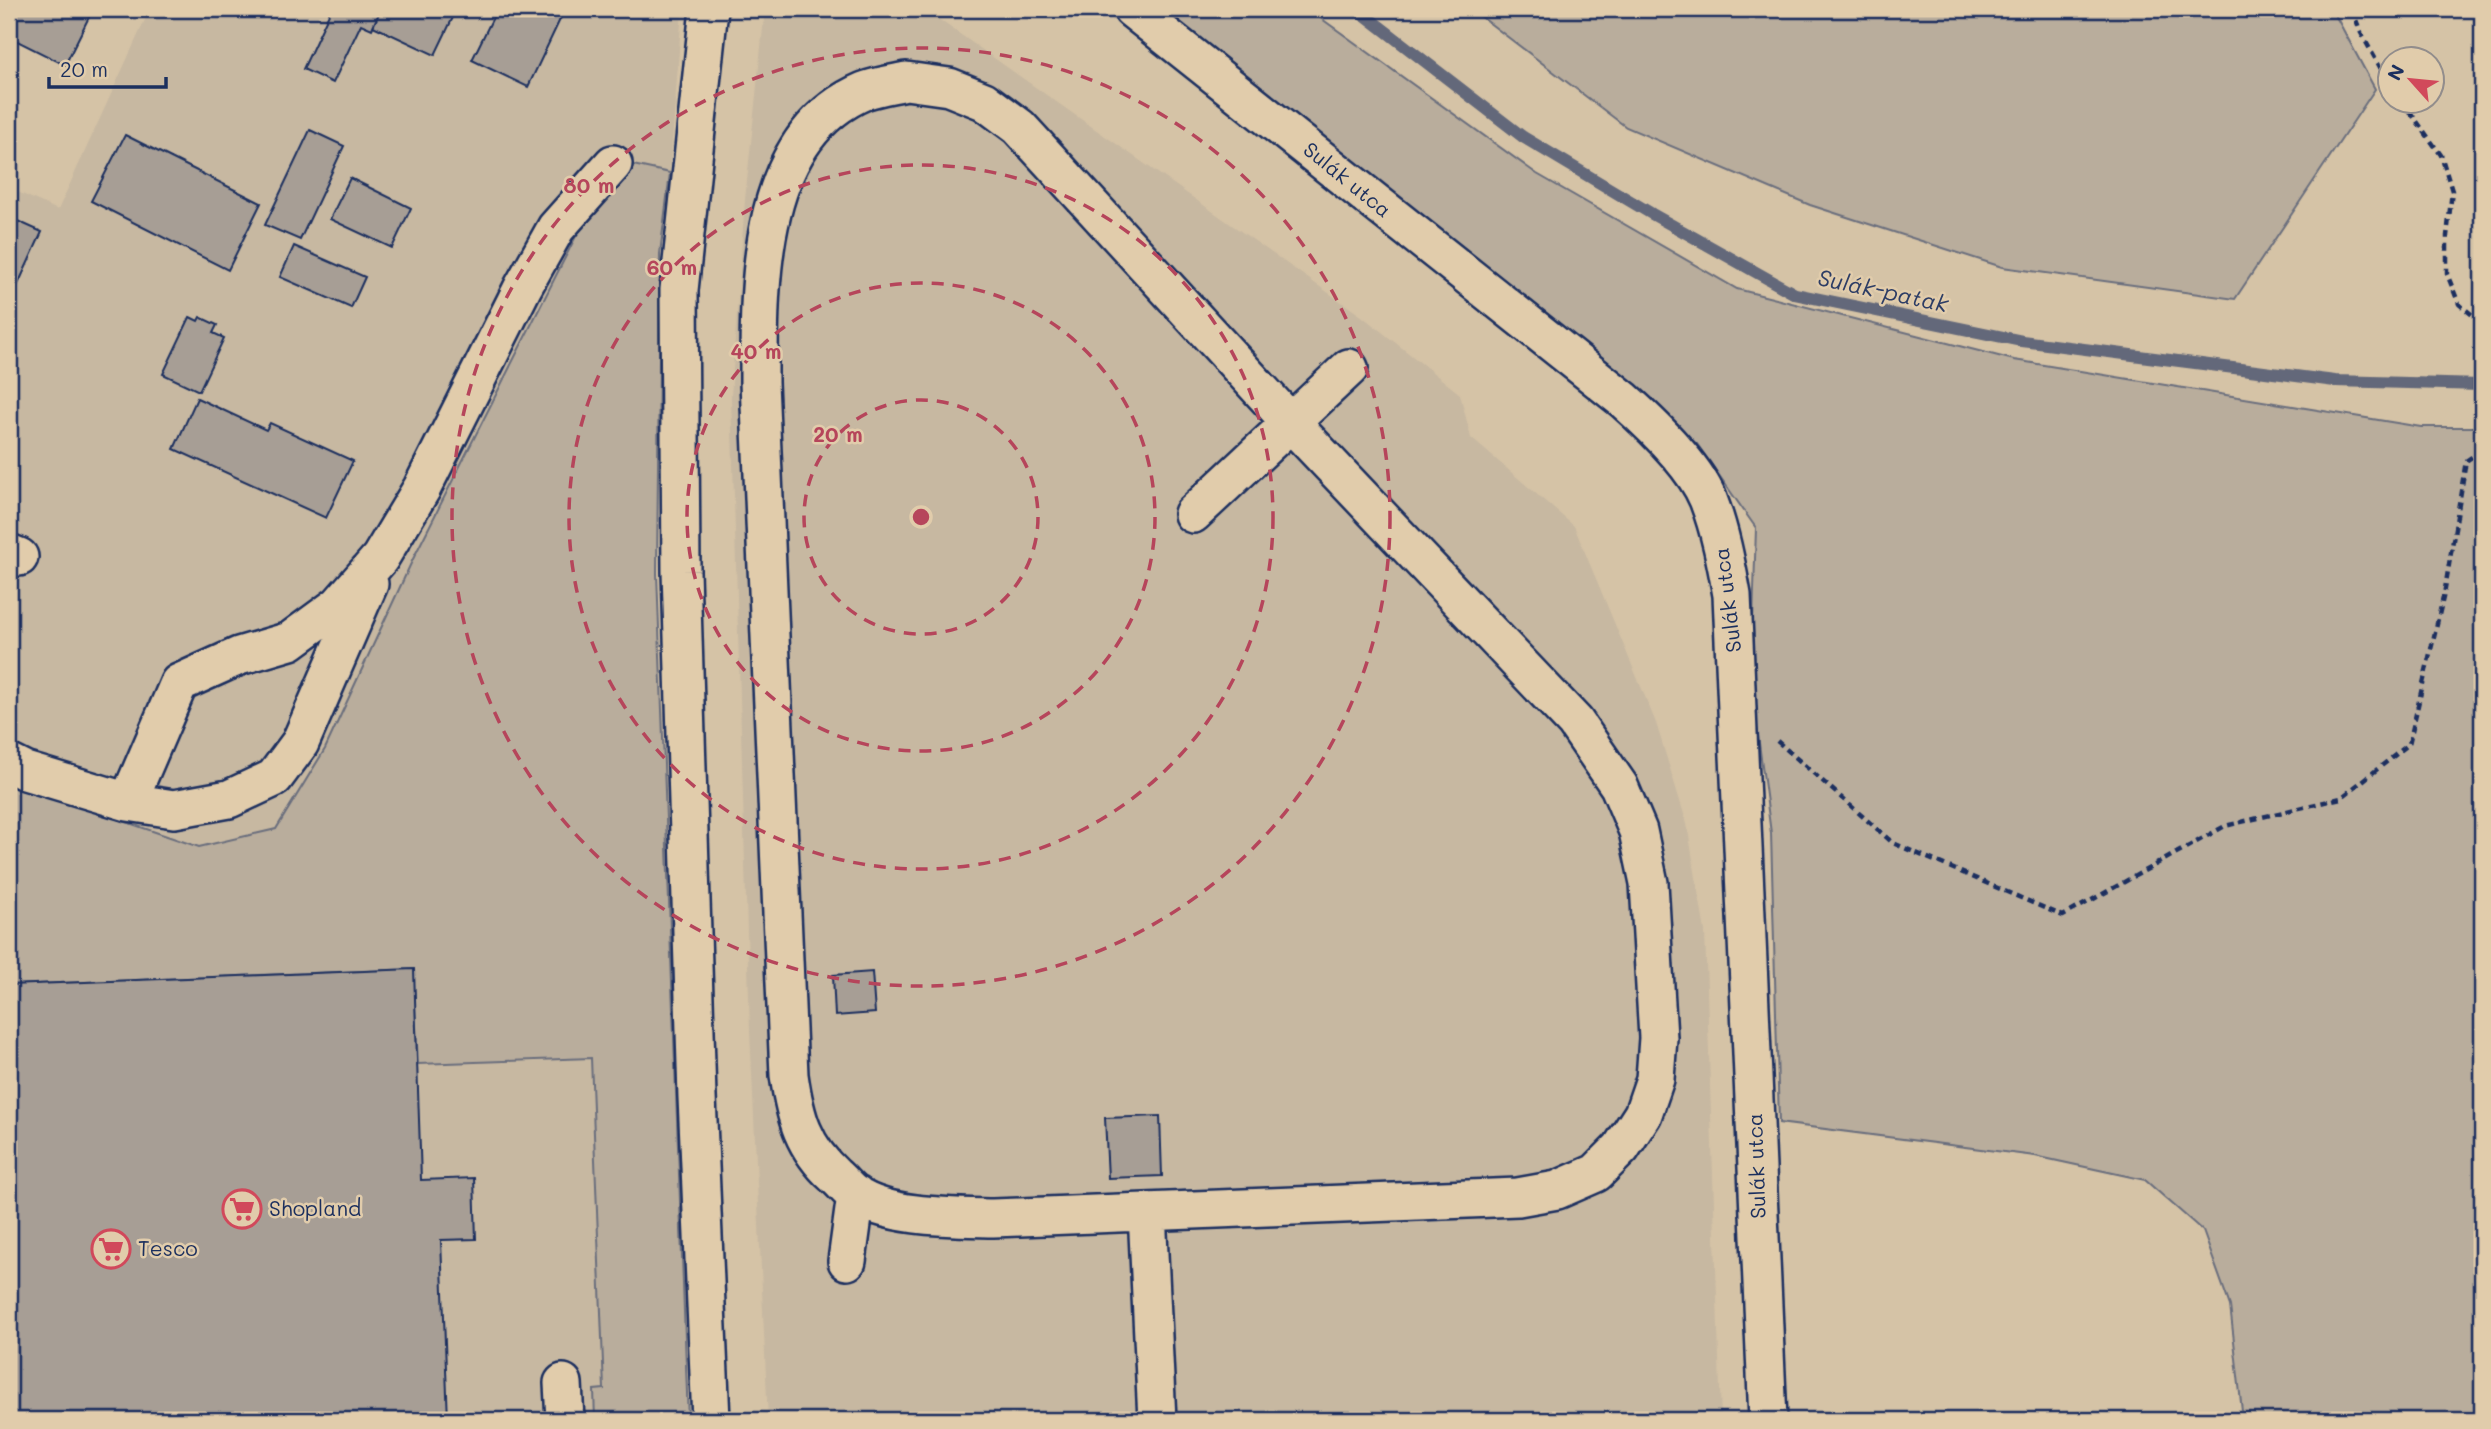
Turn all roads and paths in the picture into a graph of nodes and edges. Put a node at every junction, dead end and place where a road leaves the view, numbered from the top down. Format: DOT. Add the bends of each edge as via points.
graph roads {
  1 [pos="709,9"];
  2 [pos="1132,9"];
  3 [pos="2352,9"];
  4 [pos="2376,61"];
  5 [pos="2413,116"];
  6 [pos="613,164"];
  7 [pos="2482,323"];
  8 [pos="1349,368"];
  9 [pos="1291,422"];
  10 [pos="2482,450"];
  11 [pos="1193,514"];
  12 [pos="380,558"];
  13 [pos="1737,706"];
  14 [pos="9,763"];
  15 [pos="128,802"];
  16 [pos="856,1195"];
  17 [pos="1147,1212"];
  18 [pos="847,1261"];
  19 [pos="563,1383"];
  20 [pos="565,1420"];
  21 [pos="711,1420"];
  22 [pos="1157,1420"];
  23 [pos="1768,1420"];
  1 -- 21 [label="street" via="679,290 681,571"];
  2 -- 13 [label="street, Sulák utca" via="1650,423 1707,497 1723,544 1732,595"];
  3 -- 4 [label="path"];
  5 -- 7 [label="path" via="2441,155 2452,191 2447,274 2459,304"];
  6 -- 12 [label="street" via="556,228 422,488"];
  8 -- 9 [label="street"];
  9 -- 11 [label="street"];
  9 -- 16 [label="street" via="1019,127 985,101 949,87 906,81 865,91 832,109 808,132 789,164 765,247 759,311 789,1076 794,1110 807,1145"];
  9 -- 17 [label="street" via="1575,722 1619,786 1638,831 1649,883 1658,1038 1655,1079 1643,1114 1621,1149 1596,1173 1557,1190 1518,1197"];
  10 -- 13 [label="path" via="2466,461 2445,589 2409,744 2341,798 2225,826 2063,916 1893,843"];
  12 -- 15 [label="street" via="339,605 290,641 239,656 179,683"];
  12 -- 15 [label="street" via="300,743 274,778 229,799 174,809"];
  13 -- 23 [label="street, Sulák utca"];
  14 -- 15 [label="street"];
  16 -- 17 [label="street" via="889,1208 931,1216 993,1219"];
  16 -- 18 [label="street"];
  17 -- 22 [label="street"];
  19 -- 20 [label="street"];
}
